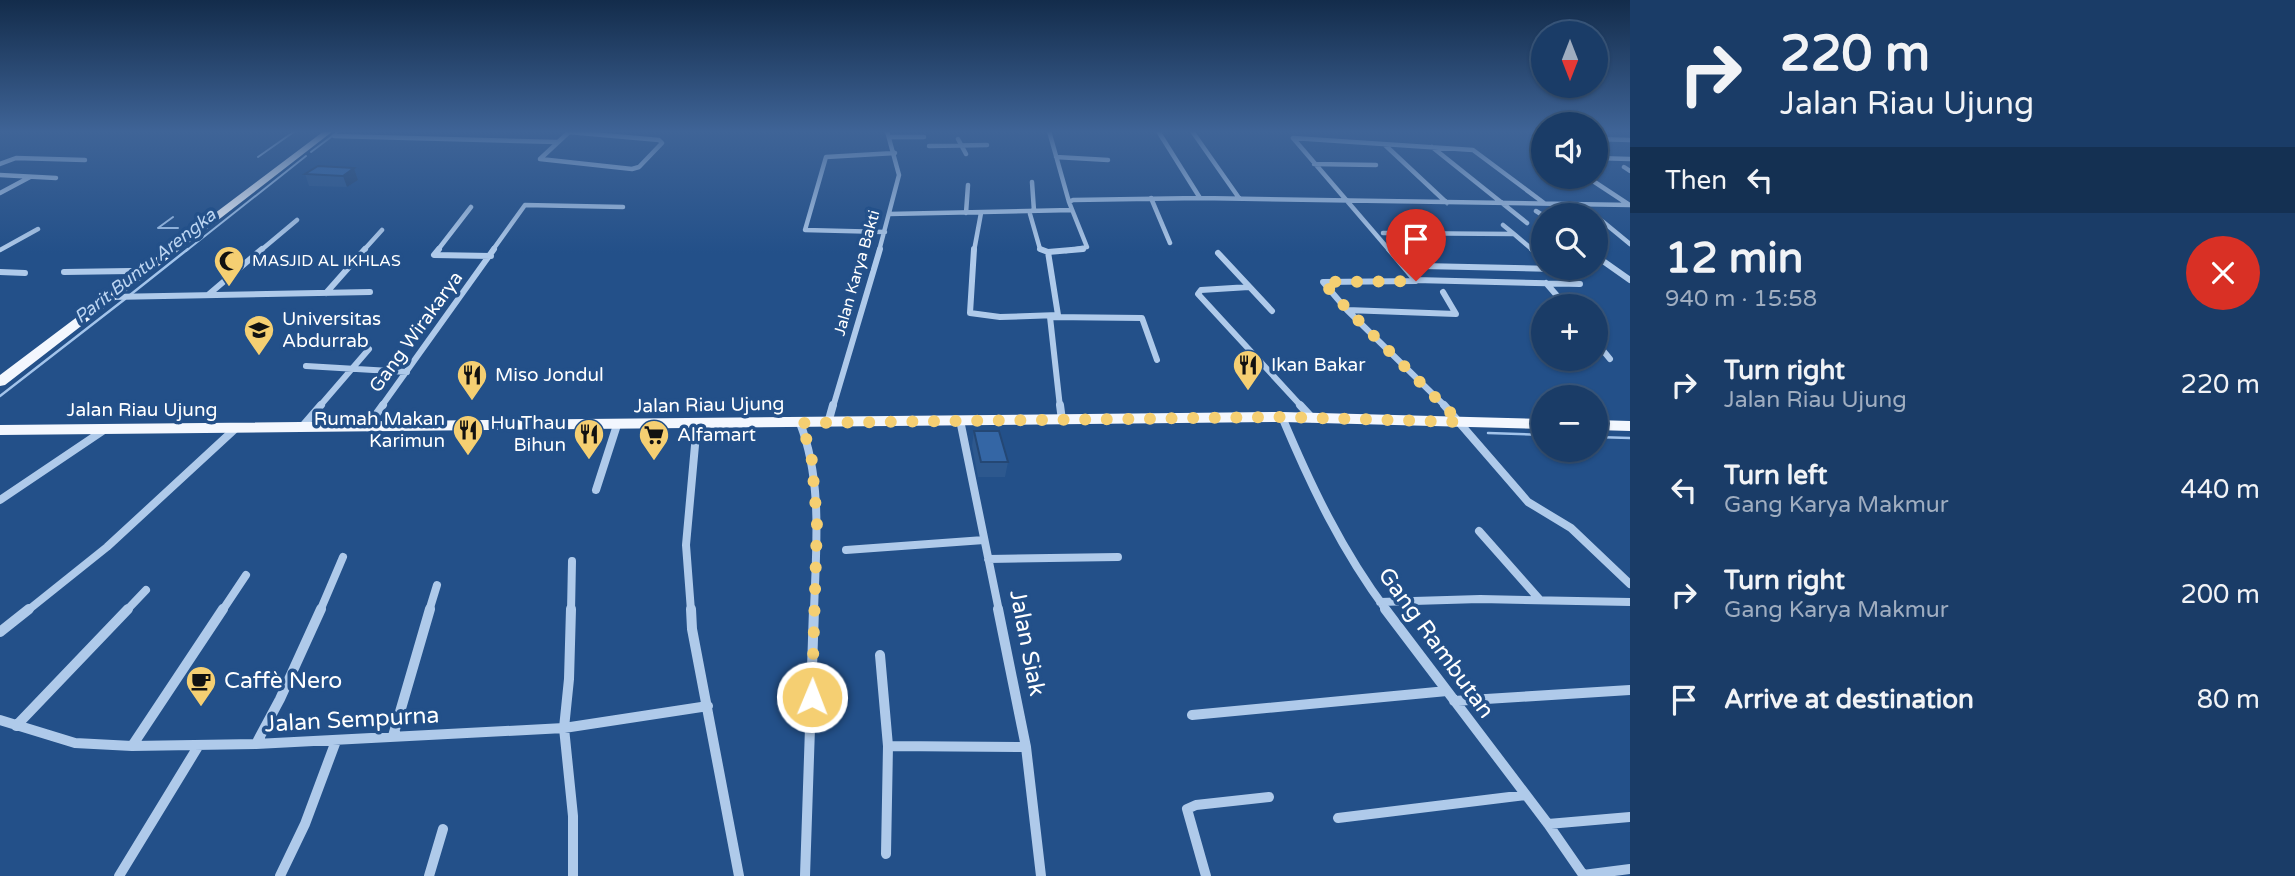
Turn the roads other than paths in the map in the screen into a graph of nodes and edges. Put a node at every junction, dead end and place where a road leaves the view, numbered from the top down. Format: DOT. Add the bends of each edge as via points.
graph roads {
  1 [pos="263,172"];
  2 [pos="281,172"];
  3 [pos="822,172"];
  4 [pos="898,172"];
  5 [pos="1061,172"];
  6 [pos="1184,172"];
  7 [pos="1221,172"];
  8 [pos="1321,172"];
  9 [pos="1414,172"];
  10 [pos="1463,172"];
  11 [pos="1503,172"];
  12 [pos="0,175"];
  13 [pos="32,177"];
  14 [pos="56,178"];
  15 [pos="1032,182"];
  16 [pos="968,185"];
  17 [pos="1605,189"];
  18 [pos="0,193"];
  19 [pos="1151,198"];
  20 [pos="1200,198"];
  21 [pos="1240,198"];
  22 [pos="1071,201"];
  23 [pos="1346,201"];
  24 [pos="1447,203"];
  25 [pos="1543,203"];
  26 [pos="1503,204"];
  27 [pos="1531,204"];
  28 [pos="1608,205"];
  29 [pos="1628,205"];
  30 [pos="471,206"];
  31 [pos="623,207"];
  32 [pos="1072,210"];
  33 [pos="966,213"];
  34 [pos="981,213"];
  35 [pos="1032,213"];
  36 [pos="889,214"];
  37 [pos="297,220"];
  38 [pos="1527,223"];
  39 [pos="1503,225"];
  40 [pos="1608,226"];
  41 [pos="38,229"];
  42 [pos="382,230"];
  43 [pos="885,232"];
  44 [pos="1383,233"];
  45 [pos="1514,234"];
  46 [pos="1170,243"];
  47 [pos="1630,244"];
  48 [pos="1531,248"];
  49 [pos="0,250"];
  50 [pos="1046,252"];
  51 [pos="1218,253"];
  52 [pos="491,256"];
  53 [pos="1608,264"];
  54 [pos="1422,266"];
  55 [pos="1531,268"];
  56 [pos="131,271"];
  57 [pos="0,272"];
  58 [pos="25,272"];
  59 [pos="64,272"];
  60 [pos="1415,280"];
  61 [pos="1630,280"];
  62 [pos="1546,283"];
  63 [pos="1580,284"];
  64 [pos="1249,287"];
  65 [pos="370,292"];
  66 [pos="1443,292"];
  67 [pos="326,293"];
  68 [pos="1556,294"];
  69 [pos="208,296"];
  70 [pos="116,298"];
  71 [pos="1348,310"];
  72 [pos="1272,311"];
  73 [pos="1058,315"];
  74 [pos="369,349"];
  75 [pos="1608,357"];
  76 [pos="1610,359"];
  77 [pos="1157,360"];
  78 [pos="306,366"];
  79 [pos="355,367"];
  80 [pos="0,371"];
  81 [pos="407,372"];
  82 [pos="0,382"];
  83 [pos="1282,417"];
  84 [pos="1312,418"];
  85 [pos="960,420"];
  86 [pos="1062,420"];
  87 [pos="1460,422"];
  88 [pos="697,423"];
  89 [pos="800,423"];
  90 [pos="828,423"];
  91 [pos="1531,424"];
  92 [pos="617,425"];
  93 [pos="1608,425"];
  94 [pos="1630,426"];
  95 [pos="367,427"];
  96 [pos="236,428"];
  97 [pos="301,428"];
  98 [pos="105,429"];
  99 [pos="0,430"];
  100 [pos="596,490"];
  101 [pos="0,500"];
  102 [pos="1479,531"];
  103 [pos="984,540"];
  104 [pos="846,550"];
  105 [pos="1118,556"];
  106 [pos="343,557"];
  107 [pos="988,559"];
  108 [pos="572,561"];
  109 [pos="246,575"];
  110 [pos="1630,584"];
  111 [pos="436,585"];
  112 [pos="146,590"];
  113 [pos="1540,600"];
  114 [pos="1380,602"];
  115 [pos="1630,602"];
  116 [pos="0,632"];
  117 [pos="880,655"];
  118 [pos="1630,690"];
  119 [pos="1447,691"];
  120 [pos="1454,701"];
  121 [pos="708,706"];
  122 [pos="1192,715"];
  123 [pos="0,720"];
  124 [pos="16,726"];
  125 [pos="564,728"];
  126 [pos="393,736"];
  127 [pos="336,741"];
  128 [pos="256,744"];
  129 [pos="199,745"];
  130 [pos="132,746"];
  131 [pos="888,746"];
  132 [pos="1026,747"];
  133 [pos="1525,795"];
  134 [pos="1269,797"];
  135 [pos="1630,817"];
  136 [pos="1338,818"];
  137 [pos="1548,824"];
  138 [pos="443,829"];
  139 [pos="887,854"];
  140 [pos="1630,869"];
  141 [pos="1583,875"];
  142 [pos="119,876"];
  143 [pos="281,876"];
  144 [pos="429,876"];
  145 [pos="573,876"];
  146 [pos="739,876"];
  147 [pos="805,876"];
  148 [pos="1041,876"];
  149 [pos="1206,876"];
  1 -- 56 [label="main road"];
  2 -- 70 [label="main road"];
  3 -- 43 [label="street" via="805,230"];
  4 -- 36 [label="street, Jalan Karya Bakti"];
  5 -- 22 [label="street"];
  6 -- 20 [label="street"];
  7 -- 21 [label="street"];
  8 -- 23 [label="street"];
  9 -- 24 [label="street"];
  10 -- 26 [label="street"];
  11 -- 25 [label="street"];
  12 -- 13 [label="street"];
  13 -- 14 [label="street"];
  13 -- 18 [label="street"];
  15 -- 35 [label="street"];
  16 -- 33 [label="street"];
  17 -- 29 [label="street"];
  19 -- 20 [label="street"];
  19 -- 22 [label="street"];
  19 -- 46 [label="street"];
  20 -- 21 [label="street"];
  21 -- 23 [label="street"];
  22 -- 32 [label="street"];
  23 -- 24 [label="street"];
  23 -- 60 [label="street"];
  24 -- 26 [label="street"];
  26 -- 27 [label="street"];
  26 -- 38 [label="street"];
  28 -- 29 [label="street"];
  30 -- 52 [label="street, Gang Wirakarya" via="434,255"];
  31 -- 52 [label="street, Gang Wirakarya" via="525,205"];
  32 -- 35 [label="street"];
  32 -- 50 [label="street" via="1087,247"];
  33 -- 34 [label="street"];
  33 -- 36 [label="street"];
  34 -- 35 [label="street"];
  34 -- 73 [label="street" via="971,313"];
  35 -- 50 [label="street" via="1040,250"];
  36 -- 43 [label="street, Jalan Karya Bakti"];
  37 -- 69 [label="street"];
  39 -- 45 [label="street"];
  40 -- 47 [label="street"];
  41 -- 49 [label="street"];
  42 -- 67 [label="street"];
  43 -- 90 [label="street, Jalan Karya Bakti"];
  44 -- 45 [label="street"];
  45 -- 48 [label="street"];
  50 -- 73 [label="street"];
  51 -- 64 [label="street"];
  52 -- 81 [label="street, Gang Wirakarya"];
  53 -- 61 [label="street"];
  54 -- 55 [label="street"];
  56 -- 59 [label="street"];
  56 -- 80 [label="main road"];
  57 -- 58 [label="street"];
  60 -- 62 [label="street"];
  60 -- 71 [label="street" via="1325,280"];
  62 -- 63 [label="street"];
  62 -- 68 [label="street"];
  64 -- 72 [label="street"];
  64 -- 84 [label="street" via="1198,294"];
  65 -- 67 [label="street"];
  66 -- 71 [label="street" via="1456,314"];
  67 -- 69 [label="street"];
  69 -- 70 [label="street"];
  70 -- 82 [label="main road"];
  71 -- 87 [label="street"];
  73 -- 77 [label="street" via="1142,318"];
  73 -- 86 [label="street" via="1049,319"];
  74 -- 79 [label="street"];
  75 -- 76 [label="street"];
  78 -- 79 [label="street"];
  79 -- 81 [label="street"];
  79 -- 97 [label="street"];
  81 -- 95 [label="street, Gang Wirakarya"];
  83 -- 84 [label="main road, Jalan Riau Ujung"];
  83 -- 86 [label="main road, Jalan Riau Ujung"];
  83 -- 114 [label="street, Gang Rambutan" via="1334,531"];
  84 -- 87 [label="main road, Jalan Riau Ujung"];
  85 -- 86 [label="main road, Jalan Riau Ujung"];
  85 -- 90 [label="main road, Jalan Riau Ujung"];
  85 -- 103 [label="street, Jalan Siak"];
  87 -- 91 [label="main road, Jalan Riau Ujung"];
  87 -- 110 [label="street" via="1528,502 1571,528"];
  88 -- 89 [label="main road, Jalan Riau Ujung"];
  88 -- 92 [label="main road, Jalan Riau Ujung"];
  88 -- 121 [label="street" via="686,545 692,629"];
  89 -- 90 [label="main road, Jalan Riau Ujung"];
  89 -- 147 [label="street" via="811,451 817,522"];
  92 -- 95 [label="main road, Jalan Riau Ujung"];
  92 -- 100 [label="street"];
  93 -- 94 [label="main road"];
  95 -- 97 [label="main road, Jalan Riau Ujung"];
  96 -- 97 [label="main road, Jalan Riau Ujung"];
  96 -- 98 [label="main road, Jalan Riau Ujung"];
  96 -- 116 [label="street" via="107,547"];
  98 -- 99 [label="main road, Jalan Riau Ujung"];
  98 -- 101 [label="street"];
  102 -- 113 [label="street"];
  103 -- 104 [label="street"];
  103 -- 107 [label="street, Jalan Siak"];
  105 -- 107 [label="street"];
  106 -- 128 [label="street" via="282,701"];
  107 -- 132 [label="street, Jalan Siak"];
  108 -- 125 [label="street"];
  109 -- 130 [label="street"];
  111 -- 126 [label="street"];
  112 -- 124 [label="street"];
  113 -- 114 [label="street"];
  113 -- 115 [label="street"];
  114 -- 119 [label="street, Gang Rambutan"];
  117 -- 131 [label="street"];
  118 -- 120 [label="street"];
  119 -- 120 [label="street, Gang Rambutan"];
  119 -- 122 [label="street"];
  120 -- 133 [label="street, Gang Rambutan"];
  121 -- 125 [label="street, Jalan Sempurna"];
  121 -- 146 [label="street"];
  123 -- 124 [label="street, Jalan Sempurna"];
  124 -- 130 [label="street, Jalan Sempurna" via="75,743"];
  125 -- 126 [label="street, Jalan Sempurna"];
  125 -- 145 [label="street" via="573,816"];
  126 -- 127 [label="street, Jalan Sempurna"];
  127 -- 128 [label="street, Jalan Sempurna"];
  127 -- 143 [label="street"];
  128 -- 129 [label="street, Jalan Sempurna"];
  129 -- 130 [label="street, Jalan Sempurna"];
  129 -- 142 [label="street"];
  131 -- 132 [label="street"];
  131 -- 139 [label="street"];
  132 -- 148 [label="street, Jalan Siak"];
  133 -- 136 [label="street"];
  133 -- 137 [label="street, Gang Rambutan"];
  134 -- 149 [label="street" via="1187,809"];
  135 -- 137 [label="street"];
  137 -- 141 [label="street, Gang Rambutan"];
  138 -- 144 [label="street"];
  140 -- 141 [label="street"];
}
